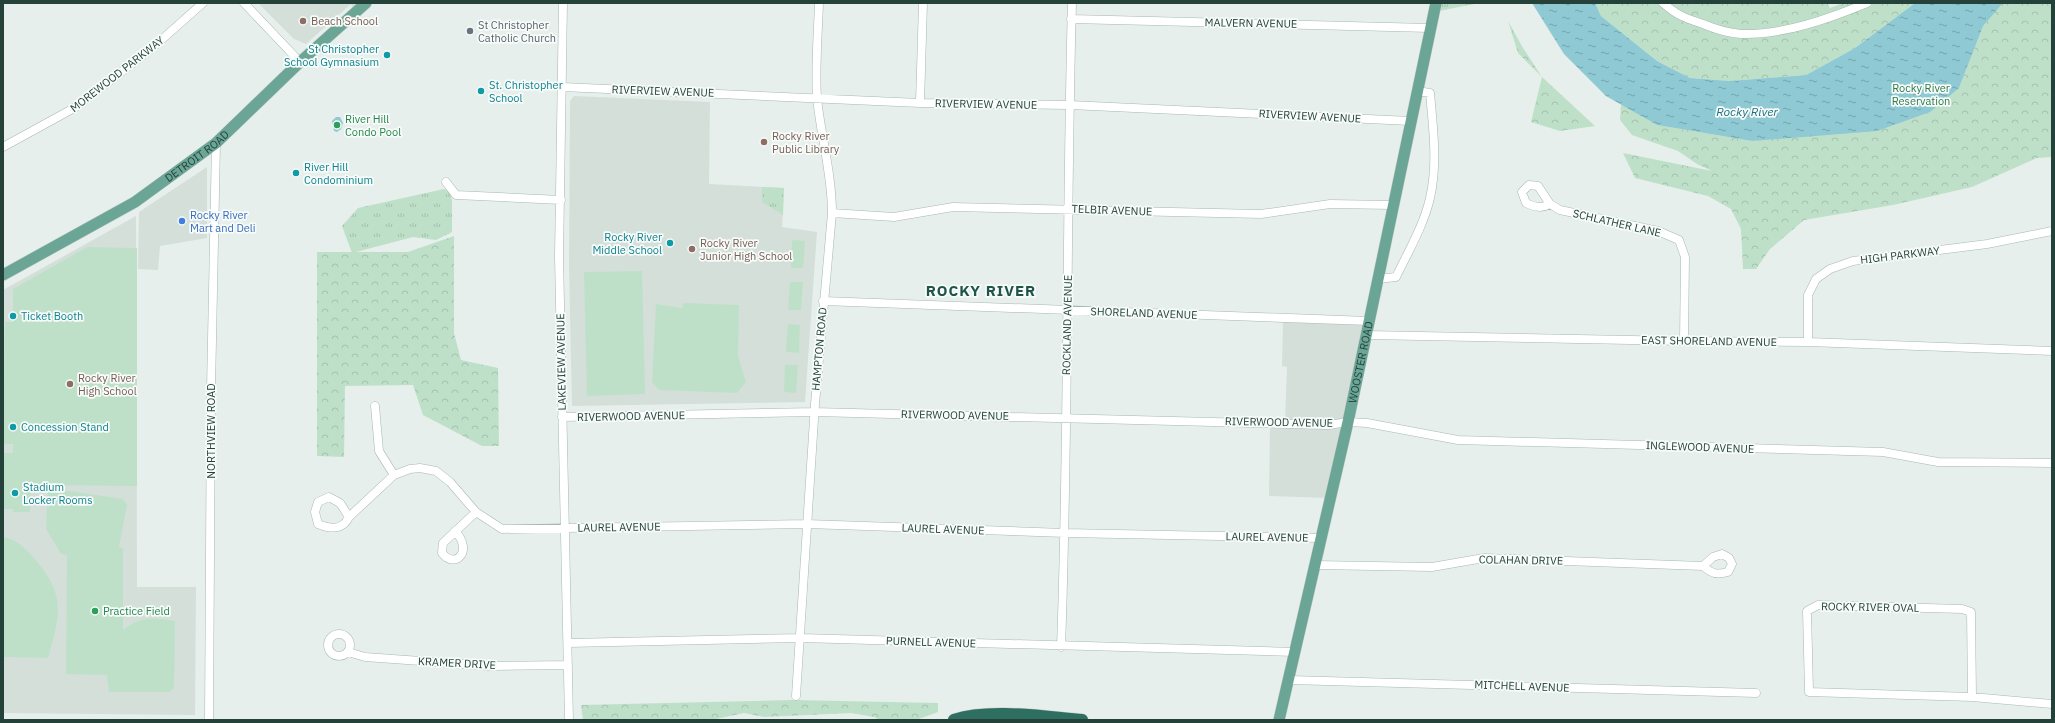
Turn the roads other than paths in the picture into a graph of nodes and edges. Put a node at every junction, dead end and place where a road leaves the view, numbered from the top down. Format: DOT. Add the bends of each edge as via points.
graph roads {
  1 [pos="203,3"];
  2 [pos="244,3"];
  3 [pos="366,3"];
  4 [pos="563,3"];
  5 [pos="819,3"];
  6 [pos="923,3"];
  7 [pos="1072,3"];
  8 [pos="1436,3"];
  9 [pos="1663,3"];
  10 [pos="1867,3"];
  11 [pos="1071,19"];
  12 [pos="1430,28"];
  13 [pos="300,62"];
  14 [pos="562,87"];
  15 [pos="1417,91"];
  16 [pos="817,97"];
  17 [pos="920,103"];
  18 [pos="1070,106"];
  19 [pos="1411,121"];
  20 [pos="3,136"];
  21 [pos="216,142"];
  22 [pos="5,146"];
  23 [pos="446,182"];
  24 [pos="561,200"];
  25 [pos="1550,204"];
  26 [pos="1393,205"];
  27 [pos="1069,209"];
  28 [pos="832,213"];
  29 [pos="2052,231"];
  30 [pos="3,275"];
  31 [pos="1378,279"];
  32 [pos="823,301"];
  33 [pos="1067,310"];
  34 [pos="1369,321"];
  35 [pos="1367,335"];
  36 [pos="1684,341"];
  37 [pos="1808,342"];
  38 [pos="2052,352"];
  39 [pos="375,406"];
  40 [pos="814,412"];
  41 [pos="562,417"];
  42 [pos="1065,418"];
  43 [pos="1348,422"];
  44 [pos="2052,463"];
  45 [pos="394,475"];
  46 [pos="476,512"];
  47 [pos="349,517"];
  48 [pos="807,524"];
  49 [pos="565,528"];
  50 [pos="455,531"];
  51 [pos="1065,533"];
  52 [pos="1321,538"];
  53 [pos="1315,566"];
  54 [pos="1703,566"];
  55 [pos="801,638"];
  56 [pos="568,643"];
  57 [pos="1061,646"];
  58 [pos="348,652"];
  59 [pos="1295,652"];
  60 [pos="568,665"];
  61 [pos="1289,680"];
  62 [pos="1756,693"];
  63 [pos="796,696"];
  64 [pos="1972,697"];
  65 [pos="2052,704"];
  66 [pos="1280,715"];
  67 [pos="958,718"];
  68 [pos="209,719"];
  69 [pos="569,720"];
  70 [pos="1082,720"];
  1 -- 22 [label="street, MOREWOOD PARKWAY" via="151,49 76,107"];
  2 -- 13 [label="street"];
  3 -- 13 [label="main road, DETROIT ROAD"];
  4 -- 14 [label="street, LAKEVIEW AVENUE"];
  5 -- 16 [label="street, HAMPTON ROAD"];
  6 -- 17 [label="street"];
  7 -- 11 [label="street, ROCKLAND AVENUE"];
  8 -- 12 [label="main road, WOOSTER ROAD"];
  9 -- 10 [label="street" via="1676,15 1721,31 1741,34 1778,31 1840,14"];
  11 -- 12 [label="street, MALVERN AVENUE"];
  11 -- 18 [label="street, ROCKLAND AVENUE"];
  12 -- 15 [label="main road, WOOSTER ROAD"];
  13 -- 21 [label="main road, DETROIT ROAD"];
  14 -- 16 [label="street, RIVERVIEW AVENUE"];
  14 -- 24 [label="street, LAKEVIEW AVENUE"];
  15 -- 19 [label="main road, WOOSTER ROAD"];
  15 -- 31 [label="street" via="1430,93 1435,157 1430,198 1416,237 1396,277"];
  16 -- 17 [label="street, RIVERVIEW AVENUE"];
  16 -- 28 [label="street, HAMPTON ROAD" via="832,188"];
  17 -- 18 [label="street, RIVERVIEW AVENUE"];
  18 -- 19 [label="street, RIVERVIEW AVENUE"];
  18 -- 27 [label="street, ROCKLAND AVENUE"];
  19 -- 26 [label="main road, WOOSTER ROAD"];
  20 -- 22 [label="street"];
  21 -- 30 [label="main road, DETROIT ROAD" via="136,202"];
  21 -- 68 [label="street, NORTHVIEW ROAD" via="211,388"];
  23 -- 24 [label="street" via="456,195"];
  24 -- 41 [label="street, LAKEVIEW AVENUE" via="559,257"];
  25 -- 36 [label="street, SCHLATHER LANE" via="1560,210 1658,231 1679,240 1685,257"];
  26 -- 27 [label="street, TELBIR AVENUE" via="1330,204 1261,214"];
  26 -- 31 [label="main road, WOOSTER ROAD"];
  27 -- 28 [label="street, TELBIR AVENUE" via="953,207 894,217"];
  27 -- 33 [label="street, ROCKLAND AVENUE"];
  28 -- 32 [label="street, HAMPTON ROAD"];
  29 -- 37 [label="street, HIGH PARKWAY" via="1987,244 1853,261 1830,269 1816,279 1808,295"];
  31 -- 34 [label="main road, WOOSTER ROAD"];
  32 -- 33 [label="street, SHORELAND AVENUE"];
  32 -- 40 [label="street, HAMPTON ROAD"];
  33 -- 34 [label="street, SHORELAND AVENUE"];
  33 -- 42 [label="street, ROCKLAND AVENUE"];
  34 -- 35 [label="main road, WOOSTER ROAD"];
  35 -- 36 [label="street, EAST SHORELAND AVENUE"];
  35 -- 43 [label="main road, WOOSTER ROAD"];
  36 -- 37 [label="street, EAST SHORELAND AVENUE"];
  37 -- 38 [label="street, EAST SHORELAND AVENUE"];
  39 -- 45 [label="street" via="379,451"];
  40 -- 41 [label="street, RIVERWOOD AVENUE"];
  40 -- 42 [label="street, RIVERWOOD AVENUE"];
  40 -- 48 [label="street, HAMPTON ROAD"];
  41 -- 49 [label="street, LAKEVIEW AVENUE"];
  42 -- 43 [label="street, RIVERWOOD AVENUE" via="1328,425"];
  42 -- 51 [label="street, ROCKLAND AVENUE"];
  43 -- 44 [label="street, INGLEWOOD AVENUE" via="1367,423 1458,440 1883,452 1938,462"];
  43 -- 52 [label="main road, WOOSTER ROAD"];
  45 -- 46 [label="street, LAUREL AVENUE" via="420,468 436,471 450,482"];
  45 -- 47 [label="street"];
  46 -- 49 [label="street, LAUREL AVENUE" via="502,529"];
  46 -- 50 [label="street"];
  48 -- 49 [label="street, LAUREL AVENUE"];
  48 -- 51 [label="street, LAUREL AVENUE"];
  48 -- 55 [label="street, HAMPTON ROAD"];
  49 -- 56 [label="street, LAKEVIEW AVENUE"];
  51 -- 52 [label="street, LAUREL AVENUE"];
  51 -- 57 [label="street, ROCKLAND AVENUE"];
  52 -- 53 [label="main road, WOOSTER ROAD"];
  53 -- 54 [label="street, COLAHAN DRIVE" via="1432,567 1484,558"];
  53 -- 59 [label="main road, WOOSTER ROAD"];
  55 -- 56 [label="street, PURNELL AVENUE"];
  55 -- 57 [label="street, PURNELL AVENUE"];
  55 -- 63 [label="street, HAMPTON ROAD"];
  56 -- 60 [label="street, LAKEVIEW AVENUE"];
  57 -- 59 [label="street, PURNELL AVENUE"];
  58 -- 60 [label="street, KRAMER DRIVE" via="365,657 490,666"];
  59 -- 61 [label="main road, WOOSTER ROAD"];
  60 -- 69 [label="street, LAKEVIEW AVENUE"];
  61 -- 62 [label="street, MITCHELL AVENUE"];
  61 -- 66 [label="main road, WOOSTER ROAD"];
  64 -- 64 [label="street, ROCKY RIVER OVAL" via="1971,612 1962,609 1818,605 1807,611 1809,692"];
  64 -- 65 [label="street, ROCKY RIVER OVAL"];
  67 -- 70 [label="highway" via="1008,715"];
}
